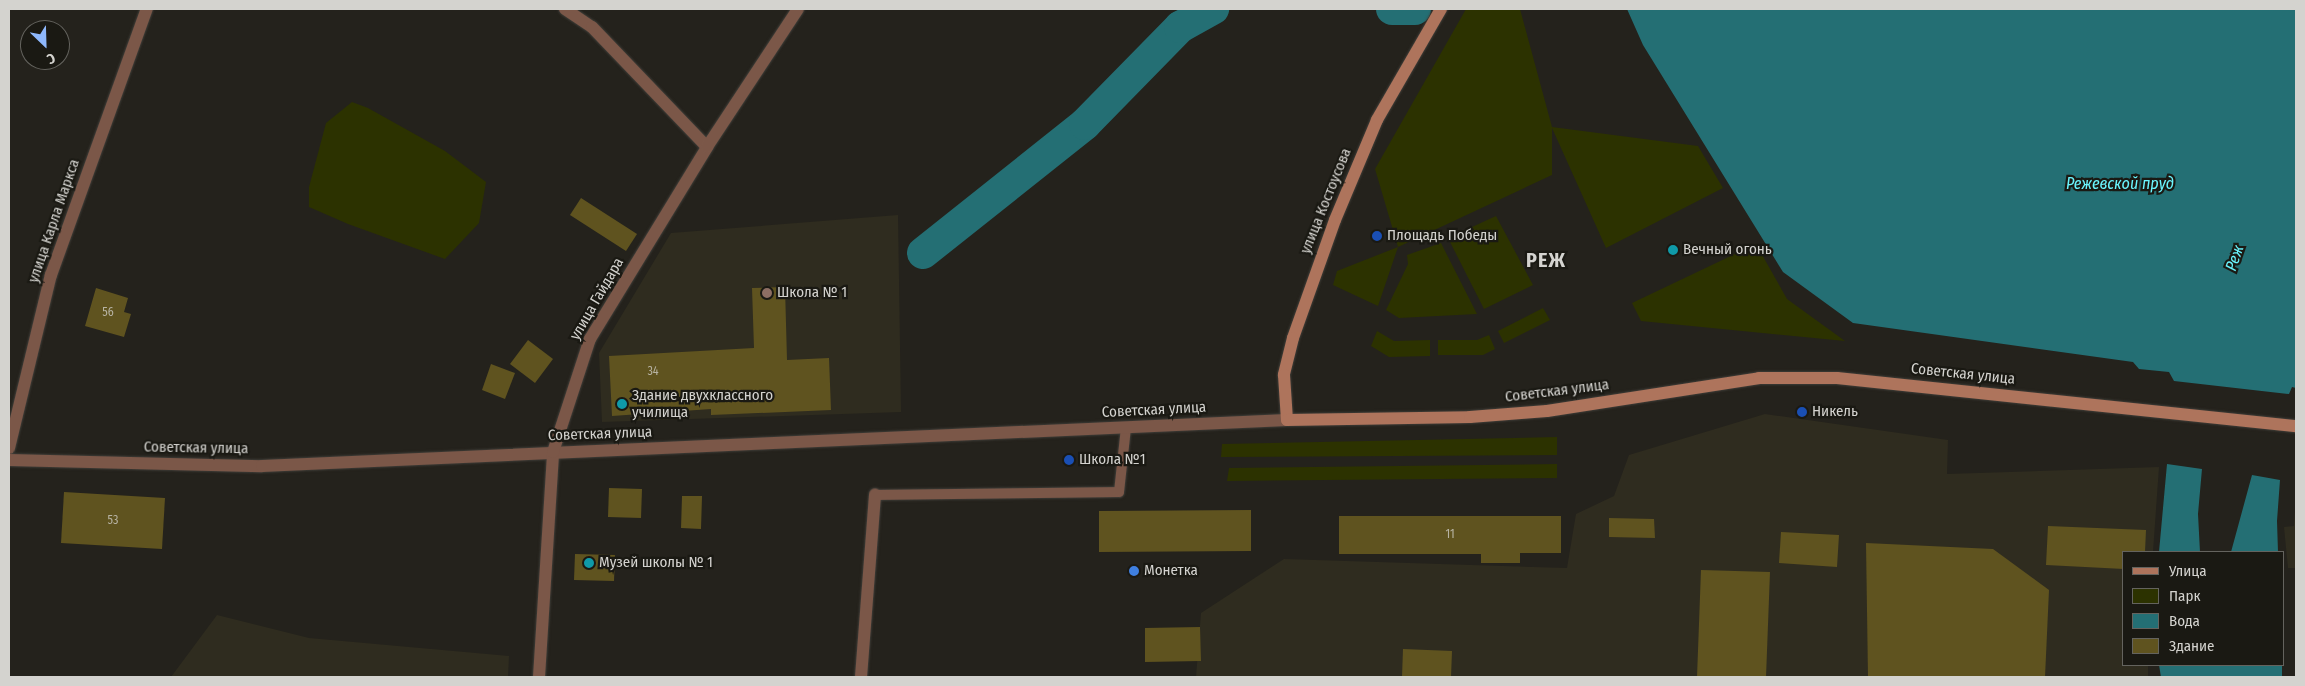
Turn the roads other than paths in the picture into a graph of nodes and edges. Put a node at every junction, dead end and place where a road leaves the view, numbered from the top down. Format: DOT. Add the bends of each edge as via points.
graph roads {
  1 [pos="146,9"];
  2 [pos="566,9"];
  3 [pos="798,9"];
  4 [pos="1442,9"];
  5 [pos="707,147"];
  6 [pos="1286,420"];
  7 [pos="2296,426"];
  8 [pos="1126,428"];
  9 [pos="9,448"];
  10 [pos="552,452"];
  11 [pos="9,460"];
  12 [pos="875,495"];
  13 [pos="539,677"];
  14 [pos="861,677"];
  1 -- 9 [label="street, улица Карла Маркса" via="51,274"];
  2 -- 5 [label="street" via="592,27"];
  3 -- 5 [label="street, улица Гайдара"];
  4 -- 6 [label="main road, улица Костоусова" via="1377,120 1335,220 1293,338 1284,375"];
  5 -- 10 [label="street, улица Гайдара" via="590,339"];
  6 -- 7 [label="main road, Советская улица" via="1470,417 1547,412 1758,378 1837,378"];
  6 -- 8 [label="street, Советская улица"];
  8 -- 10 [label="street, Советская улица"];
  8 -- 12 [label="lane" via="1118,492"];
  10 -- 11 [label="street, Советская улица" via="262,466"];
  10 -- 13 [label="street, улица Гайдара"];
  12 -- 14 [label="street"];
}
